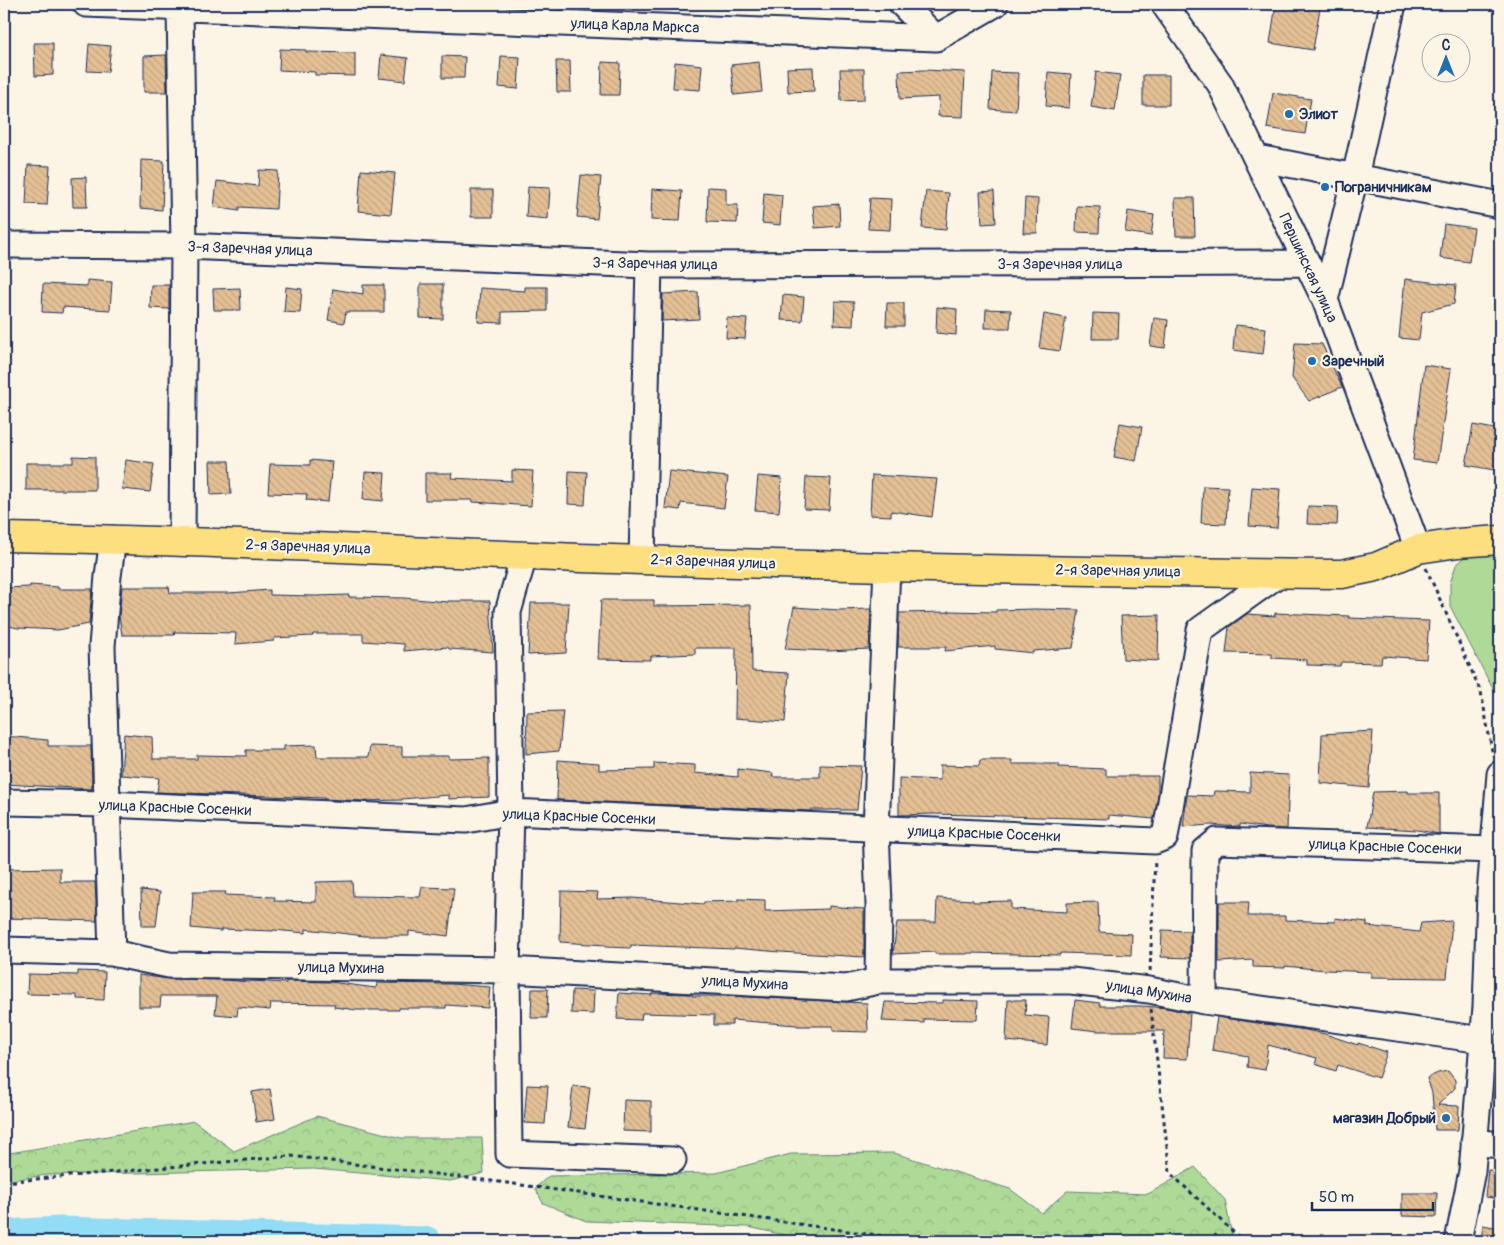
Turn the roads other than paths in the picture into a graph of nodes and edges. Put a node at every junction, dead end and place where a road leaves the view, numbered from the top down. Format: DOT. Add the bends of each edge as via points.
graph roads {
  1 [pos="86,4"];
  2 [pos="902,4"];
  3 [pos="995,4"];
  4 [pos="1164,4"];
  5 [pos="1393,4"];
  6 [pos="180,8"];
  7 [pos="936,38"];
  8 [pos="1256,158"];
  9 [pos="1355,177"];
  10 [pos="1500,205"];
  11 [pos="4,245"];
  12 [pos="184,246"];
  13 [pos="1307,263"];
  14 [pos="649,265"];
  15 [pos="1325,300"];
  16 [pos="4,537"];
  17 [pos="113,538"];
  18 [pos="1500,540"];
  19 [pos="182,542"];
  20 [pos="1418,549"];
  21 [pos="524,556"];
  22 [pos="642,560"];
  23 [pos="887,568"];
  24 [pos="1280,574"];
  25 [pos="1499,778"];
  26 [pos="4,802"];
  27 [pos="107,804"];
  28 [pos="511,812"];
  29 [pos="876,829"];
  30 [pos="1493,850"];
  31 [pos="1495,894"];
  32 [pos="4,950"];
  33 [pos="112,953"];
  34 [pos="507,970"];
  35 [pos="878,981"];
  36 [pos="1204,1001"];
  37 [pos="1493,1007"];
  38 [pos="1483,1040"];
  39 [pos="1474,1142"];
  40 [pos="1500,1145"];
  41 [pos="673,1160"];
  42 [pos="1458,1241"];
  1 -- 6 [label="street, улица Карла Маркса"];
  2 -- 7 [label="street"];
  3 -- 7 [label="street"];
  4 -- 8 [label="street, Першинская улица" via="1220,84"];
  5 -- 9 [label="street"];
  6 -- 7 [label="street, улица Карла Маркса"];
  6 -- 12 [label="street"];
  8 -- 9 [label="street"];
  8 -- 13 [label="street, Першинская улица"];
  9 -- 10 [label="street"];
  9 -- 15 [label="street"];
  11 -- 12 [label="street, 3-я Заречная улица"];
  12 -- 14 [label="street, 3-я Заречная улица"];
  12 -- 19 [label="street"];
  13 -- 14 [label="street, 3-я Заречная улица"];
  13 -- 15 [label="street, Першинская улица"];
  14 -- 22 [label="street"];
  15 -- 20 [label="street, Першинская улица"];
  16 -- 17 [label="main road, 2-я Заречная улица"];
  17 -- 19 [label="main road, 2-я Заречная улица"];
  17 -- 27 [label="street" via="102,646"];
  18 -- 20 [label="main road, 2-я Заречная улица"];
  19 -- 21 [label="main road, 2-я Заречная улица"];
  20 -- 24 [label="main road, 2-я Заречная улица" via="1376,567 1342,574"];
  21 -- 22 [label="main road, 2-я Заречная улица"];
  21 -- 28 [label="street" via="508,612"];
  22 -- 23 [label="main road, 2-я Заречная улица"];
  23 -- 24 [label="main road, 2-я Заречная улица"];
  23 -- 29 [label="street"];
  24 -- 29 [label="street, улица Красные Сосенки" via="1200,630 1165,837 1156,841"];
  25 -- 30 [label="street"];
  26 -- 27 [label="street, улица Красные Сосенки"];
  27 -- 28 [label="street, улица Красные Сосенки" via="466,820"];
  27 -- 33 [label="street"];
  28 -- 29 [label="street, улица Красные Сосенки"];
  28 -- 34 [label="street"];
  29 -- 35 [label="street"];
  30 -- 31 [label="street"];
  30 -- 36 [label="street, улица Красные Сосенки" via="1217,841 1205,851"];
  31 -- 37 [label="street"];
  32 -- 33 [label="street, улица Мухина"];
  33 -- 34 [label="street, улица Мухина" via="169,965"];
  34 -- 35 [label="street, улица Мухина" via="846,988"];
  34 -- 41 [label="street" via="509,1154"];
  35 -- 36 [label="street, улица Мухина" via="1071,981 1149,990"];
  36 -- 38 [label="street, улица Мухина"];
  37 -- 38 [label="street"];
  38 -- 39 [label="street"];
  39 -- 40 [label="street"];
  39 -- 42 [label="street" via="1472,1171"];
}
